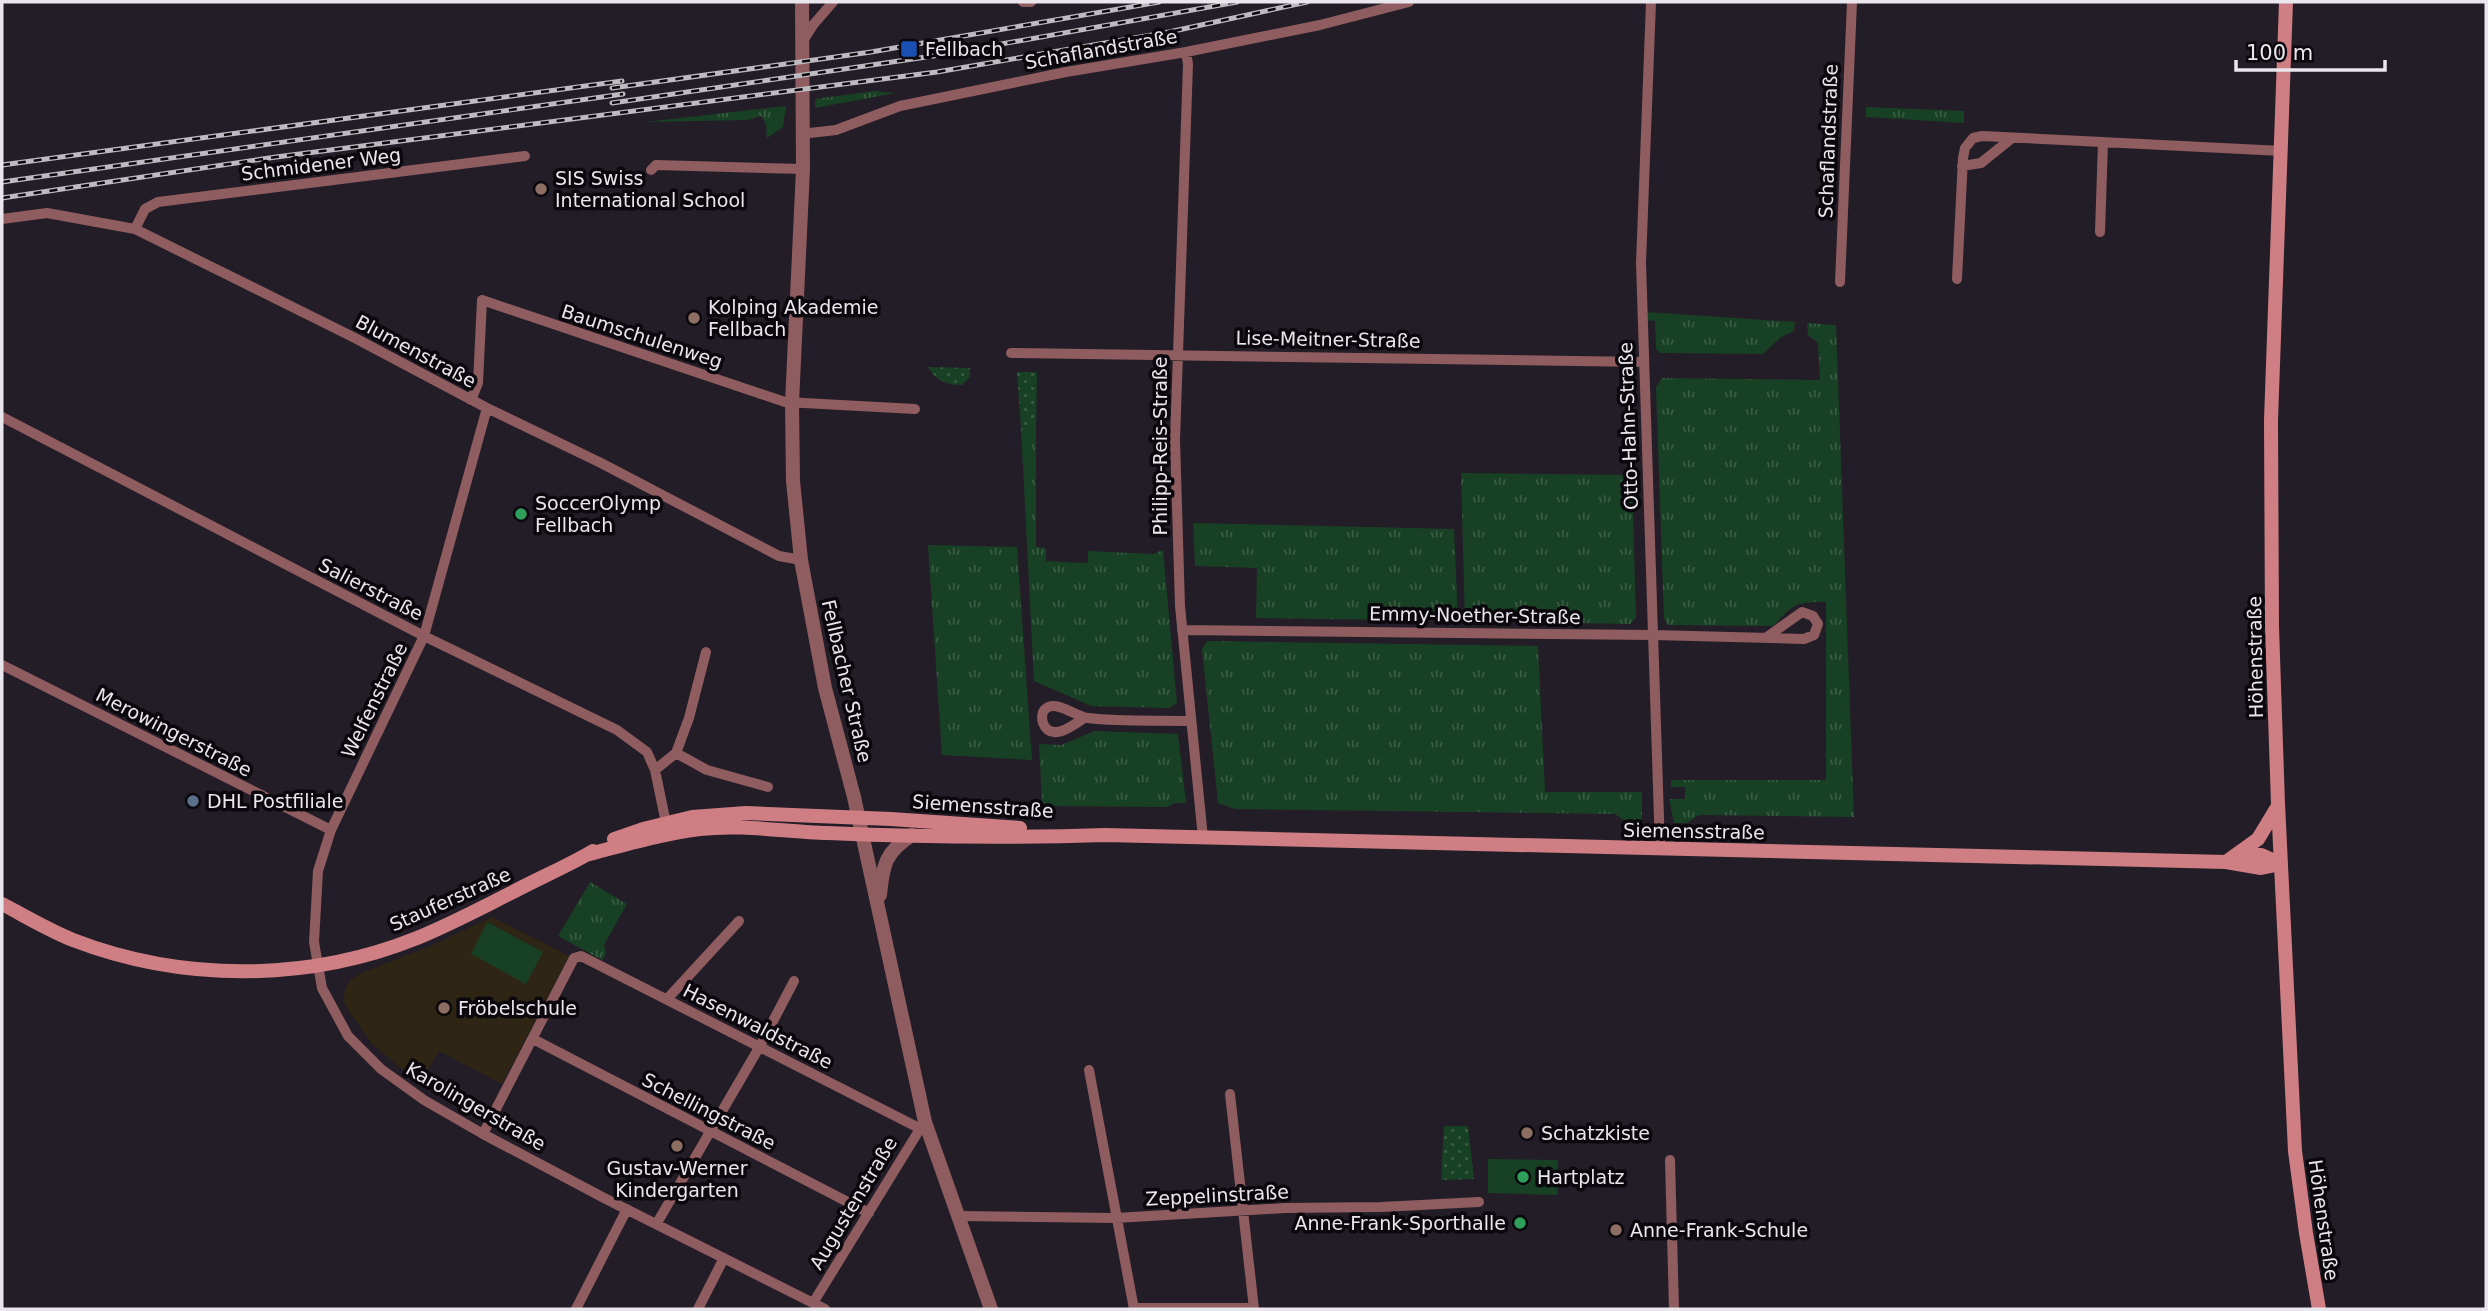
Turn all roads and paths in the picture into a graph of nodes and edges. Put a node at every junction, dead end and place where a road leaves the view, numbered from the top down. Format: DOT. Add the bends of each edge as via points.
graph roads {
  1 [pos="802,2"];
  2 [pos="833,2"];
  3 [pos="1023,2"];
  4 [pos="1031,2"];
  5 [pos="1409,2"];
  6 [pos="1651,2"];
  7 [pos="1852,2"];
  8 [pos="2285,4"];
  9 [pos="801,43"];
  10 [pos="1186,52"];
  11 [pos="802,134"];
  12 [pos="2012,138"];
  13 [pos="2103,142"];
  14 [pos="2282,151"];
  15 [pos="525,156"];
  16 [pos="1962,166"];
  17 [pos="803,169"];
  18 [pos="651,170"];
  19 [pos="2,219"];
  20 [pos="135,229"];
  21 [pos="2100,232"];
  22 [pos="1957,279"];
  23 [pos="1840,282"];
  24 [pos="1011,353"];
  25 [pos="1177,354"];
  26 [pos="1644,362"];
  27 [pos="471,400"];
  28 [pos="792,402"];
  29 [pos="486,408"];
  30 [pos="915,409"];
  31 [pos="2,417"];
  32 [pos="801,560"];
  33 [pos="1182,630"];
  34 [pos="1653,635"];
  35 [pos="424,636"];
  36 [pos="1767,637"];
  37 [pos="706,652"];
  38 [pos="2,665"];
  39 [pos="1084,718"];
  40 [pos="1191,721"];
  41 [pos="676,753"];
  42 [pos="655,770"];
  43 [pos="768,787"];
  44 [pos="2278,804"];
  45 [pos="858,818"];
  46 [pos="668,828"];
  47 [pos="331,830"];
  48 [pos="861,834"];
  49 [pos="912,835"];
  50 [pos="1105,835"];
  51 [pos="1203,838"];
  52 [pos="1660,849"];
  53 [pos="2238,854"];
  54 [pos="2226,862"];
  55 [pos="2281,863"];
  56 [pos="2,904"];
  57 [pos="878,907"];
  58 [pos="739,921"];
  59 [pos="317,965"];
  60 [pos="794,981"];
  61 [pos="668,998"];
  62 [pos="533,1039"];
  63 [pos="760,1046"];
  64 [pos="1089,1070"];
  65 [pos="1230,1094"];
  66 [pos="922,1125"];
  67 [pos="711,1132"];
  68 [pos="483,1134"];
  69 [pos="1670,1160"];
  70 [pos="1479,1202"];
  71 [pos="627,1209"];
  72 [pos="1242,1211"];
  73 [pos="869,1213"];
  74 [pos="957,1216"];
  75 [pos="1116,1218"];
  76 [pos="657,1223"];
  77 [pos="724,1258"];
  78 [pos="813,1303"];
  79 [pos="1134,1308"];
  80 [pos="1254,1308"];
  81 [pos="576,1309"];
  82 [pos="698,1309"];
  83 [pos="825,1309"];
  84 [pos="991,1309"];
  85 [pos="1674,1309"];
  86 [pos="2319,1309"];
  1 -- 9 [label="street, Fellbacher Straße"];
  2 -- 9 [label="street"];
  3 -- 4 [label="street"];
  5 -- 10 [label="street, Schaflandstraße"];
  6 -- 26 [label="street, Otto-Hahn-Straße" via="1641,263"];
  7 -- 23 [label="street, Schaflandstraße"];
  8 -- 14 [label="main road, Höhenstraße"];
  9 -- 11 [label="street, Fellbacher Straße"];
  10 -- 11 [label="street, Schaflandstraße" via="900,106 836,130"];
  10 -- 25 [label="street, Philipp-Reis-Straße"];
  11 -- 17 [label="street, Fellbacher Straße"];
  12 -- 13 [label="street"];
  12 -- 16 [label="street" via="1981,163"];
  12 -- 16 [label="street" via="1973,138 1965,148"];
  13 -- 14 [label="street"];
  13 -- 21 [label="street"];
  14 -- 44 [label="main road, Höhenstraße" via="2271,420"];
  15 -- 20 [label="street, Schmidener Weg" via="158,202 145,209"];
  16 -- 22 [label="street"];
  17 -- 18 [label="street" via="656,165"];
  17 -- 28 [label="street, Fellbacher Straße"];
  19 -- 20 [label="street, Blumenstraße" via="47,213"];
  20 -- 27 [label="street, Blumenstraße"];
  24 -- 25 [label="street, Lise-Meitner-Straße"];
  25 -- 26 [label="street, Lise-Meitner-Straße"];
  25 -- 33 [label="street, Philipp-Reis-Straße" via="1175,440"];
  26 -- 34 [label="street, Otto-Hahn-Straße"];
  27 -- 28 [label="street, Baumschulenweg" via="478,383 482,300"];
  27 -- 29 [label="street, Blumenstraße"];
  28 -- 30 [label="street, Baumschulenweg"];
  28 -- 32 [label="street, Fellbacher Straße"];
  29 -- 32 [label="street, Blumenstraße" via="779,556"];
  29 -- 35 [label="street, Welfenstraße"];
  31 -- 35 [label="street, Salierstraße"];
  32 -- 45 [label="street, Fellbacher Straße" via="832,717"];
  33 -- 34 [label="street, Emmy-Noether-Straße"];
  33 -- 40 [label="street, Philipp-Reis-Straße"];
  34 -- 36 [label="street, Emmy-Noether-Straße"];
  34 -- 52 [label="street, Otto-Hahn-Straße"];
  35 -- 42 [label="street, Salierstraße" via="617,730 647,752"];
  35 -- 47 [label="street, Welfenstraße"];
  37 -- 41 [label="street"];
  38 -- 47 [label="street, Merowingerstraße"];
  39 -- 40 [label="street"];
  40 -- 51 [label="street, Philipp-Reis-Straße"];
  41 -- 42 [label="street"];
  41 -- 43 [label="street" via="707,770"];
  42 -- 46 [label="street, Salierstraße"];
  44 -- 53 [label="main road" via="2258,839"];
  44 -- 55 [label="main road, Höhenstraße"];
  45 -- 46 [label="main road, Stauferstraße" via="746,813 692,817"];
  45 -- 48 [label="street, Fellbacher Straße"];
  45 -- 50 [label="main road, Siemensstraße"];
  46 -- 48 [label="main road, Stauferstraße"];
  46 -- 59 [label="main road, Stauferstraße" via="586,855 416,938"];
  47 -- 59 [label="street, Welfenstraße" via="318,871"];
  48 -- 49 [label="main road, Siemensstraße"];
  48 -- 57 [label="street, Fellbacher Straße"];
  49 -- 50 [label="main road, Siemensstraße"];
  49 -- 57 [label="street" via="893,849 885,862"];
  50 -- 51 [label="main road, Siemensstraße"];
  51 -- 52 [label="main road, Siemensstraße"];
  52 -- 54 [label="main road, Siemensstraße"];
  53 -- 54 [label="main road"];
  53 -- 55 [label="main road" via="2261,855"];
  54 -- 55 [label="main road, Siemensstraße" via="2261,869"];
  55 -- 86 [label="main road, Höhenstraße" via="2295,1151"];
  56 -- 59 [label="main road, Stauferstraße" via="70,939 124,957 228,971"];
  57 -- 66 [label="street, Fellbacher Straße"];
  58 -- 61 [label="street"];
  59 -- 68 [label="street, Karolingerstraße" via="320,983 348,1036 390,1076"];
  60 -- 63 [label="street"];
  61 -- 62 [label="street, Hasenwaldstraße" via="581,956 575,958"];
  61 -- 63 [label="street, Hasenwaldstraße"];
  62 -- 67 [label="street, Schellingstraße"];
  62 -- 68 [label="street"];
  63 -- 66 [label="street, Hasenwaldstraße"];
  63 -- 67 [label="street"];
  64 -- 75 [label="street"];
  65 -- 72 [label="street"];
  66 -- 73 [label="street, Augustenstraße"];
  66 -- 74 [label="street, Fellbacher Straße"];
  67 -- 73 [label="street, Schellingstraße"];
  67 -- 76 [label="street"];
  68 -- 71 [label="street, Karolingerstraße"];
  69 -- 85 [label="street"];
  70 -- 72 [label="street, Zeppelinstraße"];
  71 -- 76 [label="street, Karolingerstraße"];
  71 -- 81 [label="street"];
  72 -- 75 [label="street, Zeppelinstraße"];
  72 -- 80 [label="street"];
  73 -- 78 [label="street, Augustenstraße"];
  74 -- 75 [label="street, Zeppelinstraße"];
  74 -- 84 [label="street, Fellbacher Straße"];
  75 -- 79 [label="street"];
  76 -- 77 [label="street, Karolingerstraße"];
  77 -- 78 [label="street, Karolingerstraße"];
  77 -- 82 [label="street"];
  78 -- 83 [label="street, Karolingerstraße"];
  79 -- 80 [label="street"];
}
